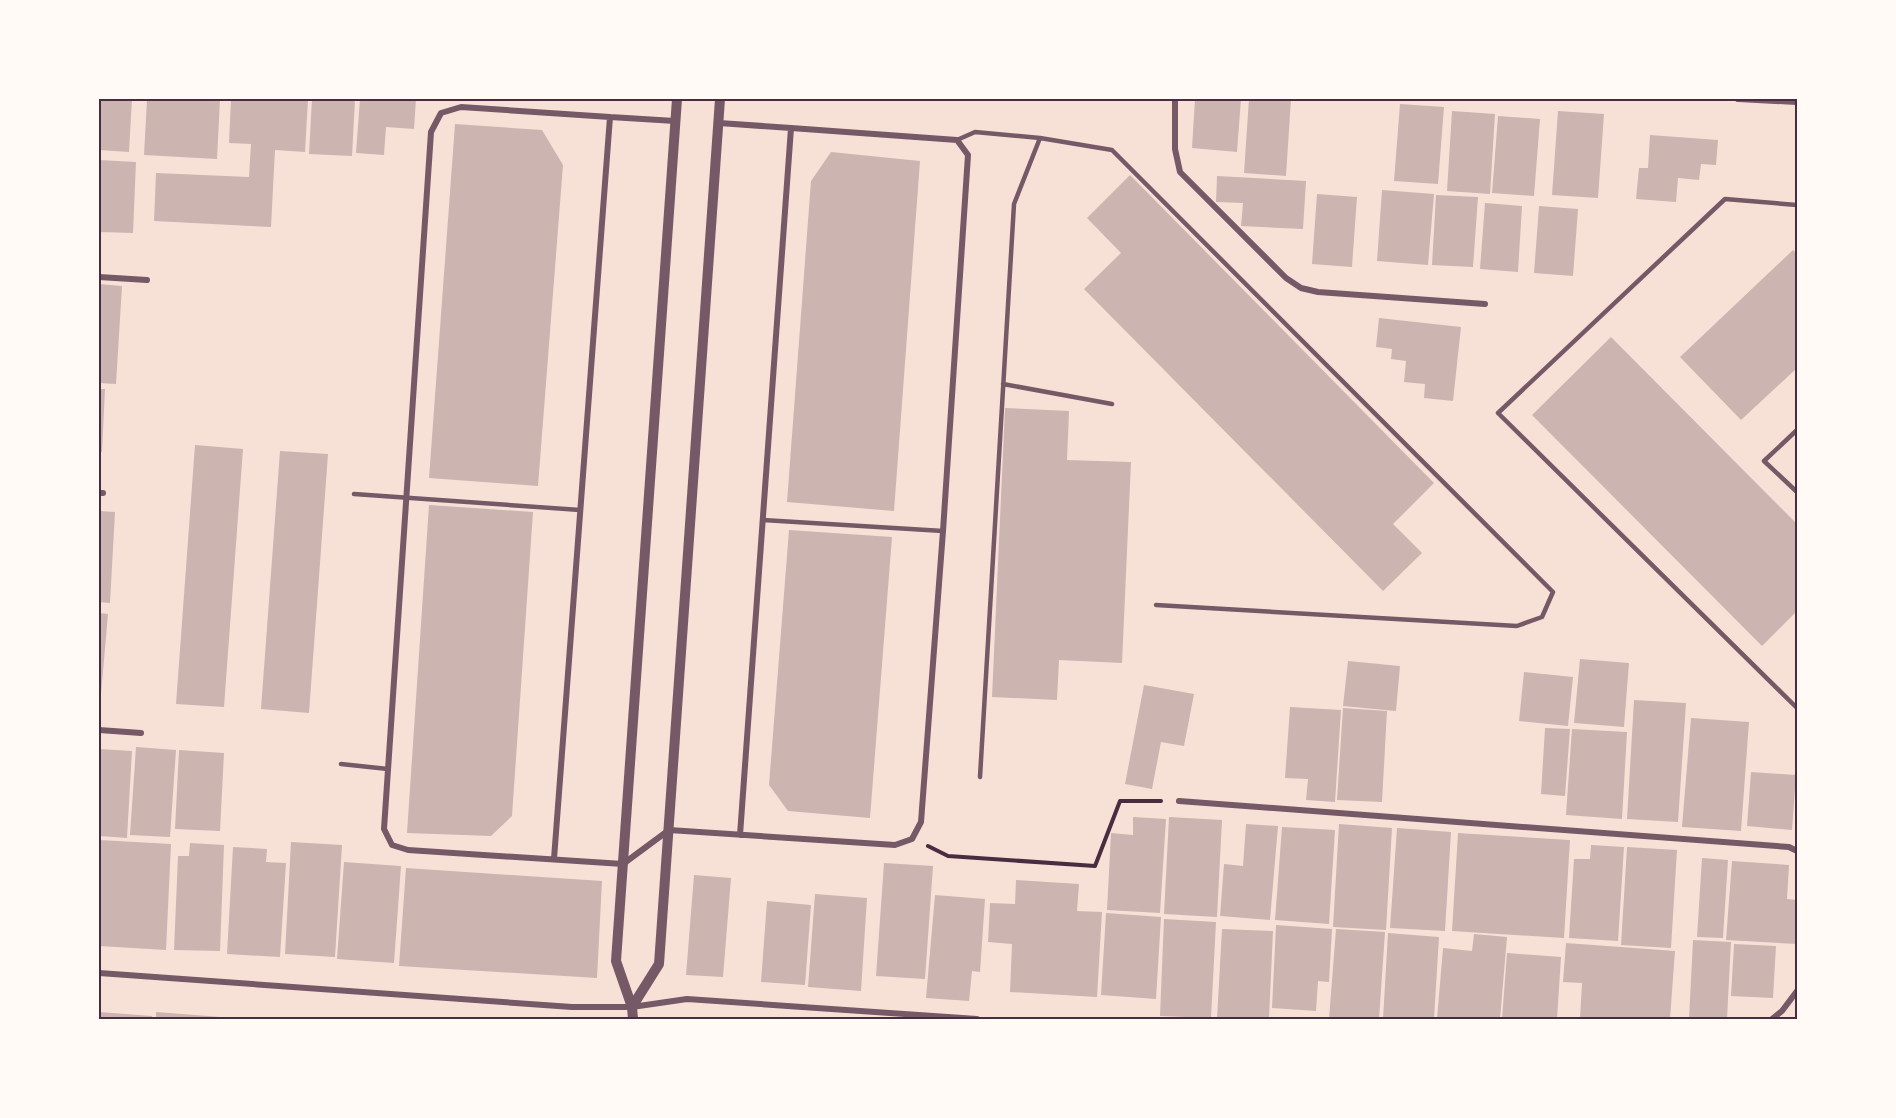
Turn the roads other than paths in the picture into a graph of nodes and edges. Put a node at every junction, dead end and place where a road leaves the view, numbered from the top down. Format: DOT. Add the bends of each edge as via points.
graph roads {
  1 [pos="677,99"];
  2 [pos="720,99"];
  3 [pos="1175,99"];
  4 [pos="1738,99"];
  5 [pos="1797,102"];
  6 [pos="610,117"];
  7 [pos="675,121"];
  8 [pos="718,123"];
  9 [pos="791,129"];
  10 [pos="1040,138"];
  11 [pos="957,140"];
  12 [pos="1797,204"];
  13 [pos="99,277"];
  14 [pos="147,280"];
  15 [pos="1485,304"];
  16 [pos="1003,384"];
  17 [pos="1112,404"];
  18 [pos="1797,430"];
  19 [pos="1797,492"];
  20 [pos="354,494"];
  21 [pos="406,498"];
  22 [pos="580,510"];
  23 [pos="763,520"];
  24 [pos="943,531"];
  25 [pos="1156,605"];
  26 [pos="1797,708"];
  27 [pos="99,730"];
  28 [pos="141,733"];
  29 [pos="341,764"];
  30 [pos="388,769"];
  31 [pos="980,777"];
  32 [pos="1179,801"];
  33 [pos="669,830"];
  34 [pos="740,835"];
  35 [pos="1797,851"];
  36 [pos="555,859"];
  37 [pos="623,864"];
  38 [pos="99,973"];
  39 [pos="1797,991"];
  40 [pos="632,1007"];
  41 [pos="633,1019"];
  42 [pos="977,1019"];
  43 [pos="1772,1019"];
  1 -- 7 [label="street"];
  2 -- 8 [label="street"];
  3 -- 15 [label="street" via="1175,149 1180,172 1286,278 1301,288"];
  4 -- 5 [label="street"];
  6 -- 7 [label="street"];
  6 -- 21 [label="street" via="461,107 441,113 431,132"];
  6 -- 22 [label="street"];
  7 -- 37 [label="street"];
  8 -- 9 [label="street"];
  8 -- 33 [label="street"];
  9 -- 11 [label="street"];
  9 -- 23 [label="street"];
  10 -- 11 [label="lane" via="975,132"];
  10 -- 16 [label="lane" via="1014,204"];
  10 -- 25 [label="lane" via="1112,150 1552,592 1542,616 1517,626"];
  11 -- 24 [label="street" via="968,155"];
  12 -- 26 [label="lane" via="1725,200 1498,413"];
  13 -- 14 [label="street"];
  16 -- 17 [label="lane"];
  16 -- 31 [label="lane"];
  18 -- 19 [label="lane" via="1764,462"];
  20 -- 21 [label="lane"];
  21 -- 22 [label="lane"];
  21 -- 30 [label="street"];
  22 -- 36 [label="street"];
  23 -- 24 [label="lane"];
  23 -- 34 [label="street"];
  24 -- 34 [label="street" via="921,822 912,839 895,845"];
  27 -- 28 [label="street"];
  29 -- 30 [label="lane"];
  30 -- 36 [label="street" via="384,829 392,845 408,850"];
  32 -- 35 [label="street" via="1789,847"];
  33 -- 34 [label="street"];
  33 -- 37 [label="street"];
  33 -- 40 [label="street" via="659,964"];
  36 -- 37 [label="street"];
  37 -- 40 [label="street" via="616,962"];
  38 -- 40 [label="street" via="572,1007"];
  39 -- 43 [label="street"];
  40 -- 41 [label="street"];
  40 -- 42 [label="street" via="687,999"];
}
